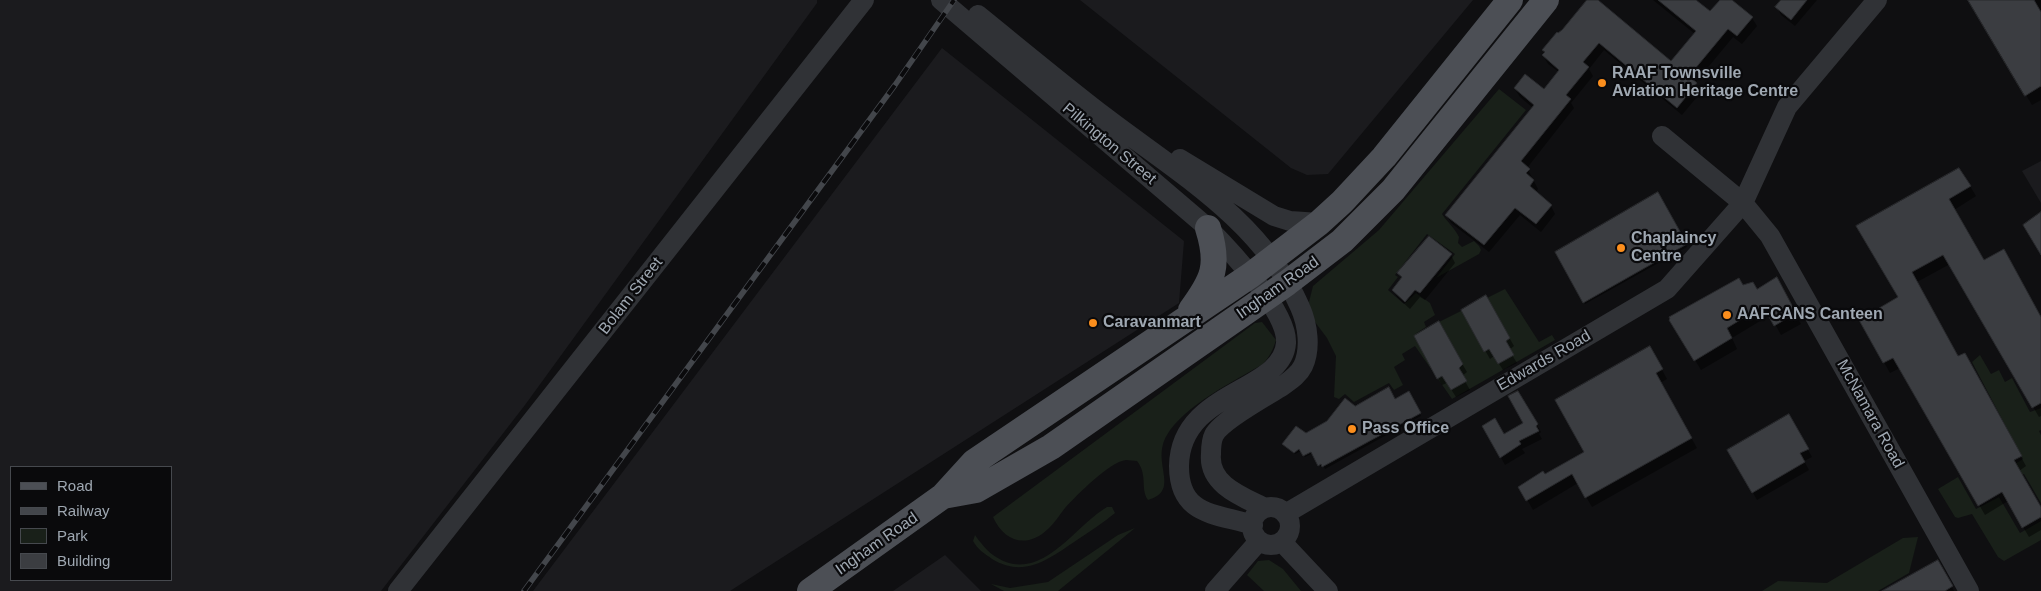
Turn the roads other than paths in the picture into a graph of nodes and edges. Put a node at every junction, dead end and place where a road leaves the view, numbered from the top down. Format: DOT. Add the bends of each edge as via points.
graph roads {
  1 [pos="864,0"];
  2 [pos="941,0"];
  3 [pos="959,0"];
  4 [pos="1510,0"];
  5 [pos="1546,0"];
  6 [pos="1877,0"];
  7 [pos="1092,107"];
  8 [pos="1662,136"];
  9 [pos="1743,203"];
  10 [pos="1319,223"];
  11 [pos="1208,228"];
  12 [pos="1272,260"];
  13 [pos="1251,275"];
  14 [pos="1277,290"];
  15 [pos="1183,321"];
  16 [pos="944,496"];
  17 [pos="1265,508"];
  18 [pos="1285,514"];
  19 [pos="1256,533"];
  20 [pos="1282,542"];
  21 [pos="398,591"];
  22 [pos="810,591"];
  23 [pos="1215,591"];
  24 [pos="1328,591"];
  25 [pos="1969,591"];
  1 -- 21 [label="street, Bolam Street"];
  2 -- 11 [label="street, Pilkington Street"];
  3 -- 7 [label="street, Pilkington Street"];
  4 -- 10 [label="main road, Ingham Road" via="1384,157"];
  5 -- 14 [label="main road, Ingham Road" via="1374,211 1342,241"];
  6 -- 9 [label="street, Edwards Road" via="1787,107"];
  7 -- 10 [label="street" via="1274,216"];
  7 -- 12 [label="street, Pilkington Street" via="1222,206"];
  8 -- 9 [label="street"];
  9 -- 18 [label="street, Edwards Road" via="1666,289"];
  9 -- 25 [label="street, McNamara Road" via="1770,236"];
  10 -- 12 [label="main road, Ingham Road"];
  11 -- 13 [label="street, Pilkington Street"];
  11 -- 15 [label="main road" via="1214,254 1212,279"];
  12 -- 13 [label="main road, Ingham Road"];
  12 -- 14 [label="street, Pilkington Street"];
  13 -- 14 [label="street, Pilkington Street"];
  13 -- 15 [label="main road, Ingham Road"];
  14 -- 16 [label="main road, Ingham Road" via="1051,446 976,490"];
  14 -- 17 [label="street" via="1305,321 1306,355 1302,367 1294,378 1224,424 1214,435 1210,458 1216,477 1226,487"];
  14 -- 19 [label="street" via="1285,336 1282,357 1263,375 1197,418 1188,430 1179,455 1180,482 1189,501 1204,511"];
  15 -- 16 [label="main road, Ingham Road" via="974,462"];
  16 -- 22 [label="main road, Ingham Road"];
  17 -- 18 [label="street" via="1272,507"];
  17 -- 19 [label="street" via="1255,518"];
  18 -- 20 [label="street" via="1290,525"];
  19 -- 20 [label="street" via="1270,545"];
  19 -- 23 [label="street"];
  20 -- 24 [label="street"];
}
